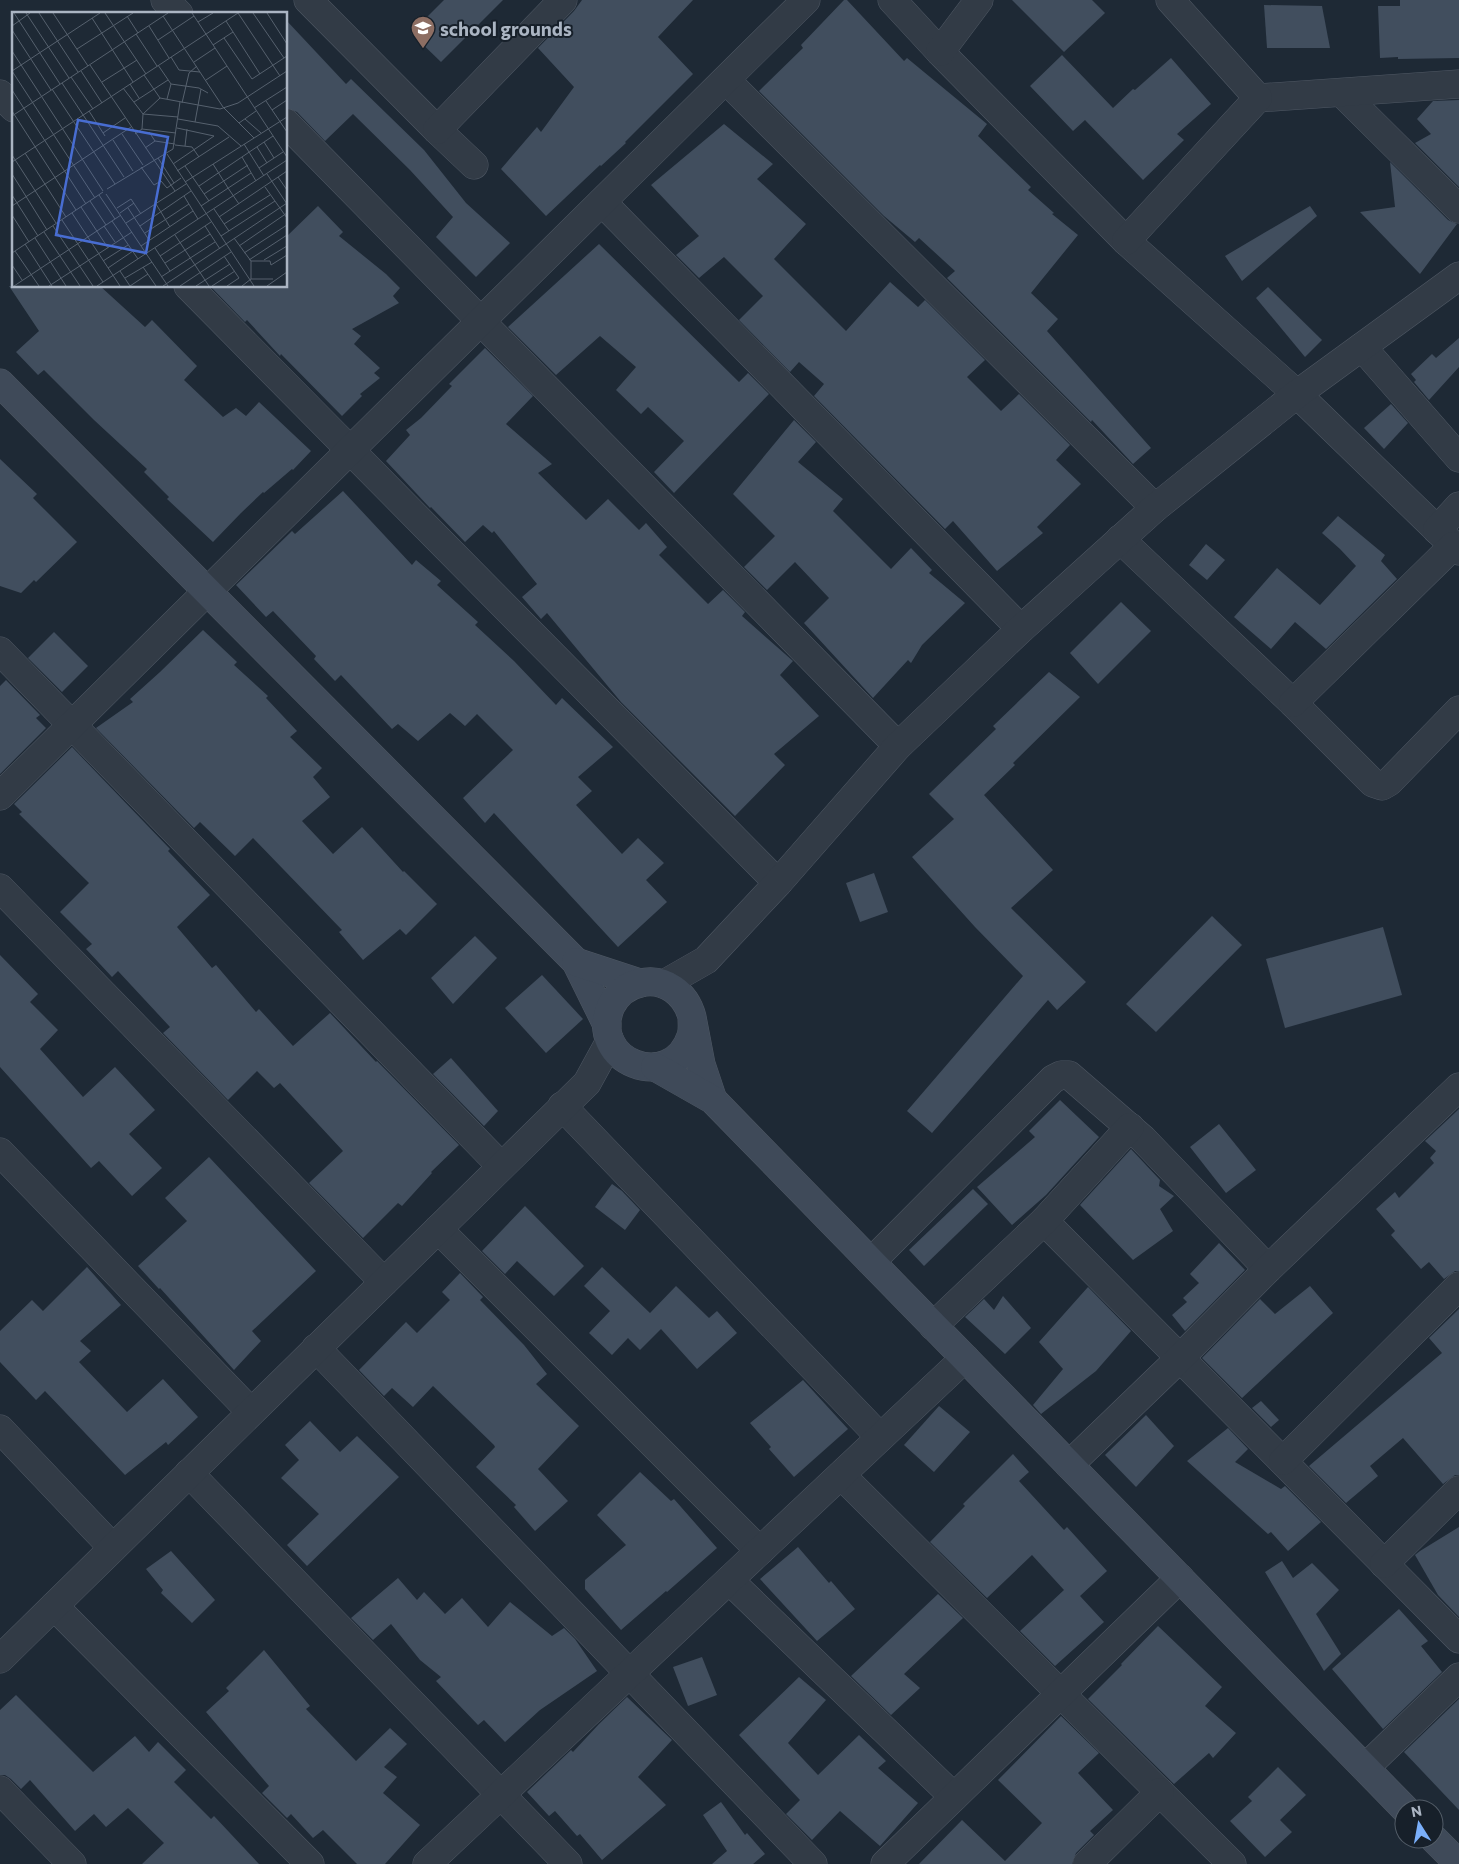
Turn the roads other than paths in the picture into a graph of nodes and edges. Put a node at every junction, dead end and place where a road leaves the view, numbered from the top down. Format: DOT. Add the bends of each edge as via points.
graph roads {
  1 [pos="165,0"];
  2 [pos="308,0"];
  3 [pos="563,0"];
  4 [pos="806,0"];
  5 [pos="892,0"];
  6 [pos="980,0"];
  7 [pos="1170,0"];
  8 [pos="177,12"];
  9 [pos="940,52"];
  10 [pos="726,80"];
  11 [pos="1459,84"];
  12 [pos="1342,92"];
  13 [pos="0,94"];
  14 [pos="1258,98"];
  15 [pos="12,106"];
  16 [pos="288,125"];
  17 [pos="437,130"];
  18 [pos="474,165"];
  19 [pos="602,202"];
  20 [pos="1459,209"];
  21 [pos="1126,241"];
  22 [pos="1459,276"];
  23 [pos="190,288"];
  24 [pos="481,321"];
  25 [pos="1362,346"];
  26 [pos="0,383"];
  27 [pos="1297,394"];
  28 [pos="350,451"];
  29 [pos="1459,458"];
  30 [pos="1459,506"];
  31 [pos="1155,508"];
  32 [pos="1120,539"];
  33 [pos="1450,542"];
  34 [pos="207,591"];
  35 [pos="1021,628"];
  36 [pos="0,651"];
  37 [pos="1294,702"];
  38 [pos="1459,710"];
  39 [pos="72,724"];
  40 [pos="898,746"];
  41 [pos="0,796"];
  42 [pos="778,883"];
  43 [pos="0,888"];
  44 [pos="706,960"];
  45 [pos="576,962"];
  46 [pos="652,984"];
  47 [pos="690,1010"];
  48 [pos="608,1033"];
  49 [pos="643,1065"];
  50 [pos="587,1083"];
  51 [pos="1459,1087"];
  52 [pos="713,1100"];
  53 [pos="562,1106"];
  54 [pos="1130,1127"];
  55 [pos="0,1152"];
  56 [pos="501,1166"];
  57 [pos="1044,1221"];
  58 [pos="438,1229"];
  59 [pos="870,1262"];
  60 [pos="1268,1269"];
  61 [pos="384,1282"];
  62 [pos="1459,1286"];
  63 [pos="934,1326"];
  64 [pos="316,1348"];
  65 [pos="965,1358"];
  66 [pos="1180,1358"];
  67 [pos="251,1412"];
  68 [pos="0,1429"];
  69 [pos="880,1437"];
  70 [pos="1283,1461"];
  71 [pos="1069,1465"];
  72 [pos="189,1473"];
  73 [pos="841,1475"];
  74 [pos="1459,1490"];
  75 [pos="113,1548"];
  76 [pos="760,1551"];
  77 [pos="1384,1564"];
  78 [pos="1180,1578"];
  79 [pos="729,1580"];
  80 [pos="54,1606"];
  81 [pos="1459,1639"];
  82 [pos="0,1659"];
  83 [pos="630,1673"];
  84 [pos="1459,1676"];
  85 [pos="1061,1693"];
  86 [pos="1365,1768"];
  87 [pos="0,1790"];
  88 [pos="1160,1792"];
  89 [pos="501,1794"];
  90 [pos="954,1797"];
  91 [pos="1395,1799"];
  92 [pos="1444,1849"];
  93 [pos="72,1864"];
  94 [pos="310,1864"];
  95 [pos="427,1864"];
  96 [pos="568,1864"];
  97 [pos="813,1864"];
  98 [pos="885,1864"];
  99 [pos="1087,1864"];
  100 [pos="1232,1864"];
  101 [pos="1459,1864"];
  1 -- 8 [label="street"];
  2 -- 17 [label="street"];
  3 -- 17 [label="street"];
  4 -- 10 [label="street"];
  5 -- 9 [label="street"];
  6 -- 9 [label="street"];
  7 -- 14 [label="street"];
  9 -- 21 [label="street"];
  10 -- 19 [label="street"];
  10 -- 31 [label="street"];
  11 -- 12 [label="street"];
  12 -- 14 [label="street"];
  12 -- 20 [label="street"];
  13 -- 15 [label="street"];
  14 -- 21 [label="street"];
  16 -- 24 [label="street"];
  17 -- 18 [label="street"];
  19 -- 24 [label="street"];
  19 -- 35 [label="street"];
  21 -- 27 [label="street"];
  22 -- 25 [label="street"];
  23 -- 28 [label="street"];
  24 -- 28 [label="street"];
  24 -- 40 [label="street"];
  25 -- 27 [label="street"];
  25 -- 29 [label="street"];
  26 -- 34 [label="street"];
  27 -- 31 [label="street"];
  27 -- 33 [label="street"];
  28 -- 34 [label="street"];
  28 -- 42 [label="street"];
  30 -- 33 [label="street"];
  31 -- 32 [label="street"];
  32 -- 35 [label="street"];
  32 -- 37 [label="street"];
  33 -- 37 [label="street"];
  34 -- 39 [label="street"];
  34 -- 45 [label="street"];
  35 -- 40 [label="street"];
  36 -- 39 [label="street"];
  37 -- 38 [label="street" via="1373,783 1382,786"];
  39 -- 41 [label="street"];
  39 -- 56 [label="street"];
  40 -- 42 [label="street"];
  42 -- 44 [label="street"];
  43 -- 61 [label="street"];
  44 -- 46 [label="street"];
  44 -- 47 [label="street"];
  45 -- 46 [label="street"];
  45 -- 48 [label="street"];
  46 -- 47 [label="street" via="681,995"];
  46 -- 48 [label="street" via="630,987 620,993 608,1013"];
  47 -- 49 [label="street" via="692,1034 684,1050 672,1062"];
  47 -- 52 [label="street" via="701,1064"];
  48 -- 49 [label="street" via="618,1054"];
  48 -- 50 [label="street"];
  49 -- 50 [label="street"];
  49 -- 52 [label="street"];
  50 -- 53 [label="street"];
  51 -- 60 [label="street"];
  52 -- 59 [label="street"];
  53 -- 56 [label="street"];
  53 -- 69 [label="street"];
  54 -- 57 [label="street"];
  54 -- 59 [label="street" via="1069,1075 1053,1079"];
  54 -- 60 [label="street"];
  55 -- 67 [label="street"];
  56 -- 58 [label="street"];
  57 -- 63 [label="street"];
  57 -- 66 [label="street"];
  58 -- 61 [label="street"];
  58 -- 76 [label="street"];
  59 -- 63 [label="street"];
  60 -- 66 [label="street"];
  61 -- 64 [label="street"];
  62 -- 70 [label="street"];
  63 -- 65 [label="street"];
  64 -- 67 [label="street"];
  64 -- 83 [label="street"];
  65 -- 69 [label="street"];
  65 -- 71 [label="street"];
  66 -- 70 [label="street"];
  66 -- 71 [label="street"];
  67 -- 72 [label="street"];
  68 -- 75 [label="street"];
  69 -- 73 [label="street"];
  70 -- 77 [label="street"];
  71 -- 78 [label="street"];
  72 -- 75 [label="street"];
  72 -- 89 [label="street"];
  73 -- 76 [label="street"];
  73 -- 85 [label="street"];
  74 -- 77 [label="street"];
  75 -- 80 [label="street"];
  76 -- 79 [label="street"];
  77 -- 81 [label="street"];
  78 -- 85 [label="street"];
  78 -- 86 [label="street"];
  79 -- 83 [label="street"];
  79 -- 90 [label="street"];
  80 -- 82 [label="street"];
  80 -- 94 [label="street"];
  83 -- 89 [label="street"];
  83 -- 97 [label="street"];
  84 -- 86 [label="street"];
  85 -- 88 [label="street"];
  85 -- 90 [label="street"];
  86 -- 91 [label="street"];
  87 -- 93 [label="street"];
  88 -- 99 [label="street"];
  88 -- 100 [label="street"];
  89 -- 95 [label="street"];
  89 -- 96 [label="street"];
  90 -- 98 [label="street"];
  92 -- 101 [label="street"];
}
